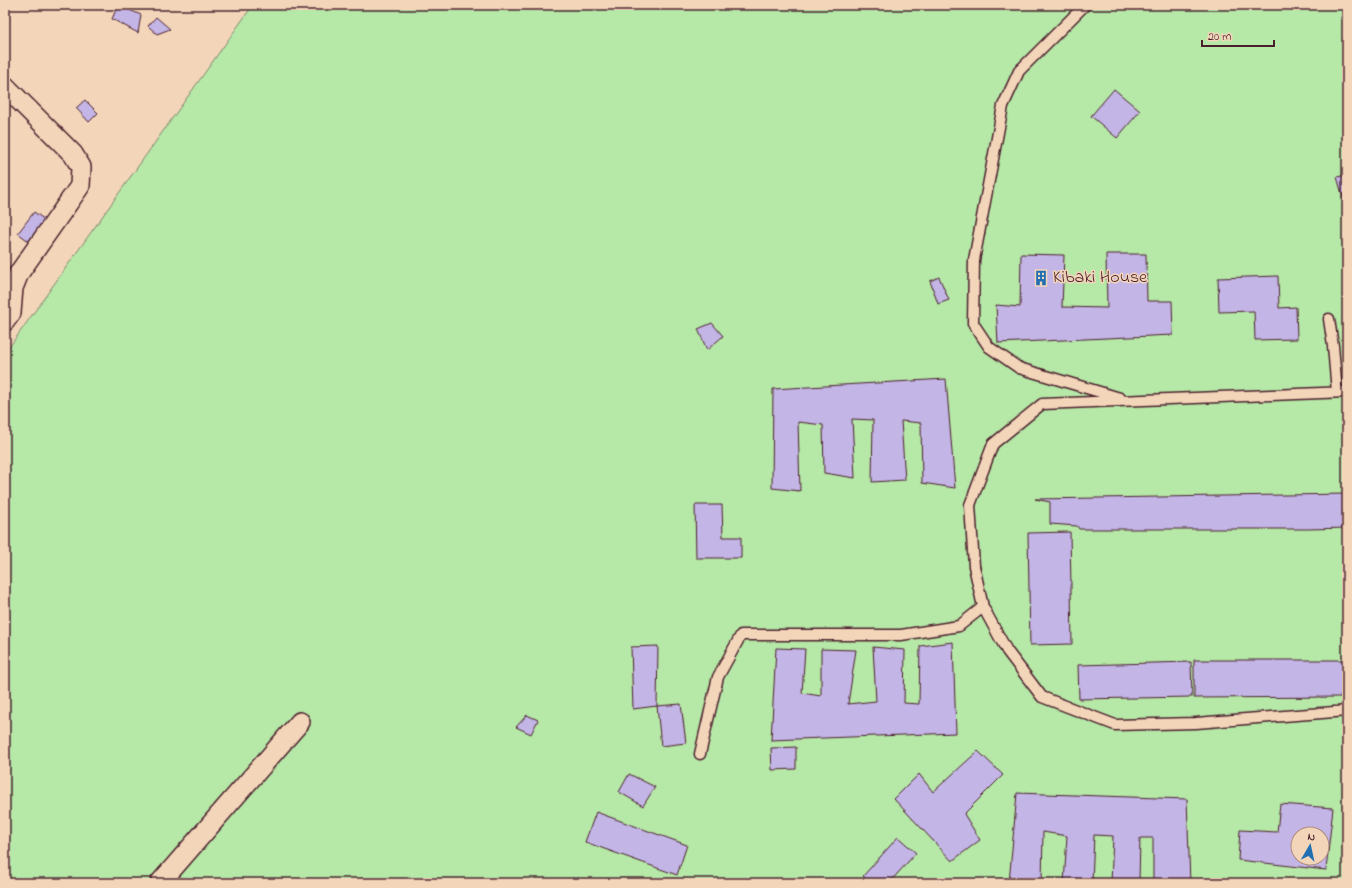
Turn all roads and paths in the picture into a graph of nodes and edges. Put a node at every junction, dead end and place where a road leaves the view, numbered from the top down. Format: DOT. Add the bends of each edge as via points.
graph roads {
  1 [pos="1085,5"];
  2 [pos="5,86"];
  3 [pos="1329,319"];
  4 [pos="5,321"];
  5 [pos="1342,392"];
  6 [pos="1130,400"];
  7 [pos="983,607"];
  8 [pos="1347,711"];
  9 [pos="300,722"];
  10 [pos="700,754"];
  11 [pos="160,883"];
  1 -- 6 [label="lane" via="1019,71 1003,106 974,260 973,323 989,346 1019,368"];
  2 -- 4 [label="street" via="73,154 81,167 80,186 19,273 13,288 11,313"];
  3 -- 5 [label="lane"];
  5 -- 6 [label="lane"];
  6 -- 7 [label="lane" via="1042,404 993,444 970,505 974,566"];
  7 -- 8 [label="lane" via="1007,651 1042,697 1115,725 1196,723"];
  7 -- 10 [label="lane" via="959,626 901,634 741,635 718,676"];
  9 -- 11 [label="street"];
}
